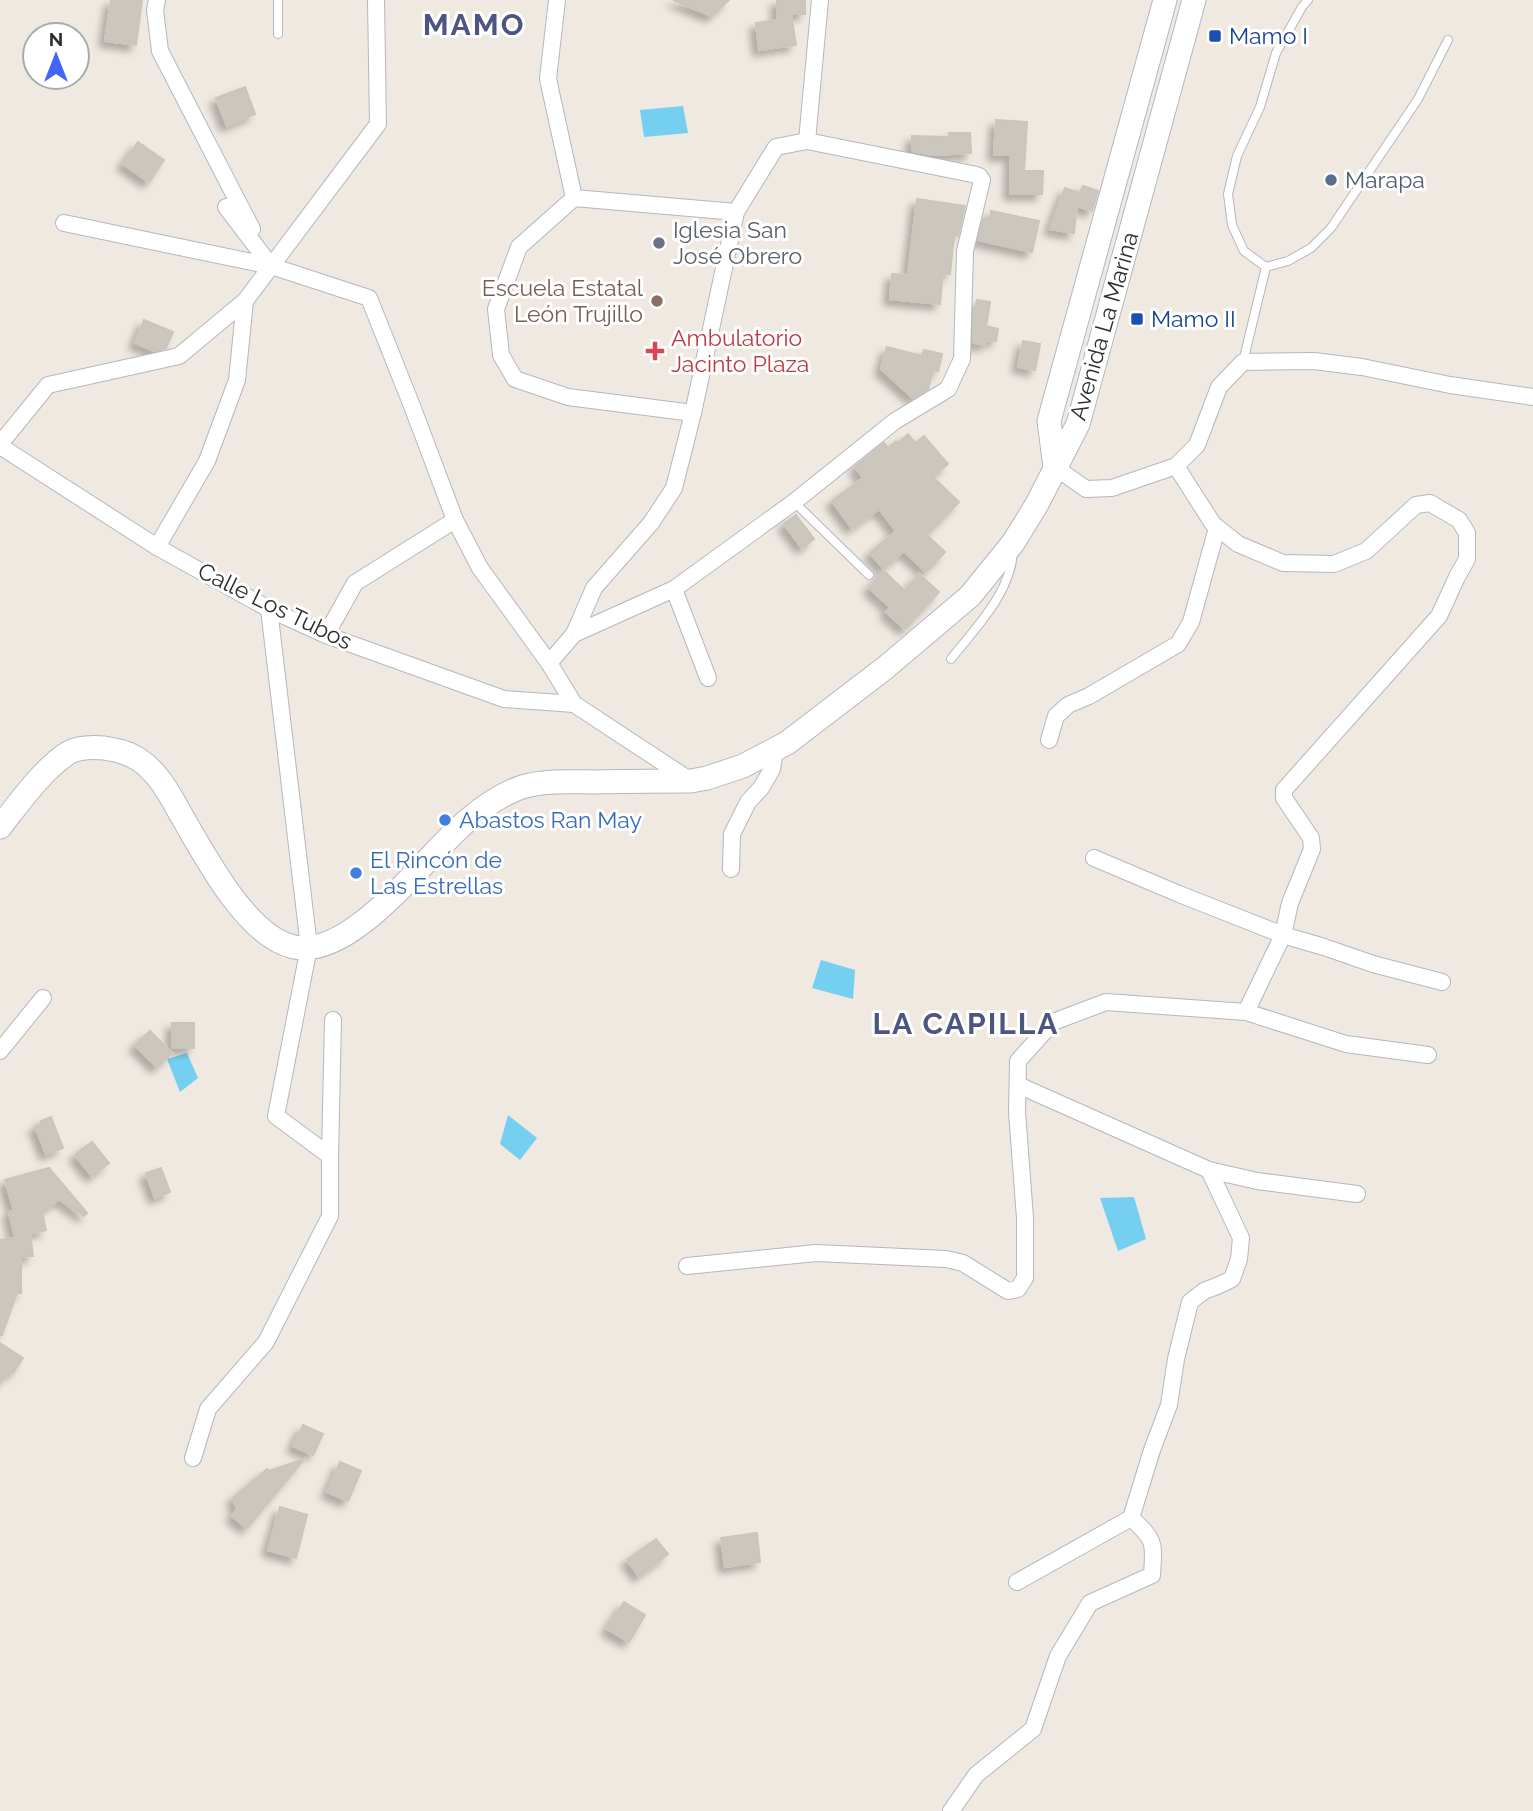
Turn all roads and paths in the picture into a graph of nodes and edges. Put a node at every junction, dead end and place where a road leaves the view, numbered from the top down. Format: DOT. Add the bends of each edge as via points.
graph roads {
  1 [pos="157,0"];
  2 [pos="278,0"];
  3 [pos="376,0"];
  4 [pos="557,0"];
  5 [pos="820,0"];
  6 [pos="1165,0"];
  7 [pos="1194,0"];
  8 [pos="1308,0"];
  9 [pos="278,34"];
  10 [pos="1448,40"];
  11 [pos="807,141"];
  12 [pos="574,198"];
  13 [pos="226,207"];
  14 [pos="736,212"];
  15 [pos="64,223"];
  16 [pos="271,266"];
  17 [pos="1266,267"];
  18 [pos="244,301"];
  19 [pos="1243,362"];
  20 [pos="1533,397"];
  21 [pos="693,413"];
  22 [pos="0,445"];
  23 [pos="1176,466"];
  24 [pos="1055,467"];
  25 [pos="794,502"];
  26 [pos="455,520"];
  27 [pos="1217,528"];
  28 [pos="1013,543"];
  29 [pos="157,547"];
  30 [pos="869,575"];
  31 [pos="674,589"];
  32 [pos="269,609"];
  33 [pos="574,634"];
  34 [pos="326,635"];
  35 [pos="951,659"];
  36 [pos="549,663"];
  37 [pos="708,678"];
  38 [pos="574,704"];
  39 [pos="1049,740"];
  40 [pos="775,750"];
  41 [pos="691,780"];
  42 [pos="0,827"];
  43 [pos="1094,858"];
  44 [pos="731,869"];
  45 [pos="1283,936"];
  46 [pos="309,947"];
  47 [pos="1442,982"];
  48 [pos="44,998"];
  49 [pos="1246,1012"];
  50 [pos="333,1020"];
  51 [pos="0,1051"];
  52 [pos="1428,1055"];
  53 [pos="1018,1086"];
  54 [pos="330,1156"];
  55 [pos="1209,1170"];
  56 [pos="1357,1194"];
  57 [pos="687,1266"];
  58 [pos="193,1458"];
  59 [pos="1131,1518"];
  60 [pos="1017,1582"];
  61 [pos="951,1811"];
  1 -- 16 [label="street" via="160,51"];
  2 -- 9 [label="lane"];
  3 -- 16 [label="street" via="378,124"];
  4 -- 12 [label="street" via="548,79"];
  5 -- 11 [label="street"];
  6 -- 24 [label="main road, Avenida La Marina" via="1049,421"];
  7 -- 24 [label="main road, Avenida La Marina" via="1078,424"];
  8 -- 17 [label="lane" via="1276,53 1260,107 1237,156 1228,194 1233,226 1244,251"];
  10 -- 17 [label="lane" via="1418,99 1331,228 1311,248"];
  11 -- 14 [label="street" via="776,148"];
  11 -- 25 [label="street" via="972,174 982,180 965,251 961,359 948,389 895,421"];
  12 -- 14 [label="street"];
  12 -- 21 [label="street" via="519,247 496,309 501,355 516,379 568,397"];
  13 -- 16 [label="street"];
  14 -- 21 [label="street"];
  15 -- 16 [label="street"];
  16 -- 18 [label="street"];
  16 -- 26 [label="street" via="369,298"];
  17 -- 19 [label="lane"];
  18 -- 22 [label="street" via="179,356 48,384"];
  18 -- 29 [label="street" via="237,380 207,461"];
  19 -- 20 [label="street" via="1314,361"];
  19 -- 23 [label="street" via="1219,387 1197,445"];
  21 -- 33 [label="street" via="674,488 651,523 594,588"];
  22 -- 29 [label="street, Calle Los Tubos"];
  23 -- 24 [label="street" via="1112,488 1086,489"];
  23 -- 27 [label="street"];
  24 -- 28 [label="main road"];
  25 -- 30 [label="lane"];
  25 -- 31 [label="street"];
  26 -- 34 [label="street" via="355,583"];
  26 -- 36 [label="street" via="480,568"];
  27 -- 39 [label="street" via="1191,622 1178,644 1068,705 1056,716"];
  27 -- 45 [label="street" via="1238,544 1283,564 1334,564 1366,551 1416,505 1430,503 1459,520 1467,533 1467,559 1439,616 1284,790 1284,798 1311,838 1312,849 1290,903"];
  28 -- 35 [label="lane" via="1012,565 997,599"];
  28 -- 40 [label="main road" via="970,596 885,668"];
  29 -- 32 [label="street, Calle Los Tubos"];
  31 -- 33 [label="street"];
  31 -- 37 [label="street"];
  32 -- 34 [label="street, Calle Los Tubos"];
  32 -- 46 [label="street"];
  33 -- 36 [label="street"];
  34 -- 38 [label="street, Calle Los Tubos" via="504,699"];
  36 -- 38 [label="street"];
  38 -- 41 [label="street"];
  40 -- 41 [label="main road" via="743,766"];
  40 -- 44 [label="street" via="772,769 732,834"];
  41 -- 46 [label="main road" via="550,782 522,787 467,820 383,906 330,942"];
  42 -- 46 [label="main road" via="25,795 71,751 93,747 120,750 154,773 246,916 272,938 293,947"];
  43 -- 45 [label="street"];
  45 -- 47 [label="street"];
  45 -- 49 [label="street"];
  46 -- 54 [label="street" via="276,1116"];
  48 -- 51 [label="street"];
  49 -- 52 [label="street" via="1346,1044"];
  49 -- 53 [label="street" via="1107,1002 1053,1022 1018,1062"];
  50 -- 54 [label="street"];
  53 -- 55 [label="street"];
  53 -- 57 [label="street" via="1025,1218 1025,1278 1018,1289 1008,1291 963,1263 946,1259 816,1254"];
  54 -- 58 [label="street" via="330,1216 266,1342 208,1409"];
  55 -- 56 [label="street"];
  55 -- 59 [label="street" via="1241,1238 1239,1259 1232,1279 1190,1302 1169,1405"];
  59 -- 60 [label="street"];
  59 -- 61 [label="street" via="1150,1536 1152,1575 1090,1603 1058,1656 1033,1729 976,1775"];
}
